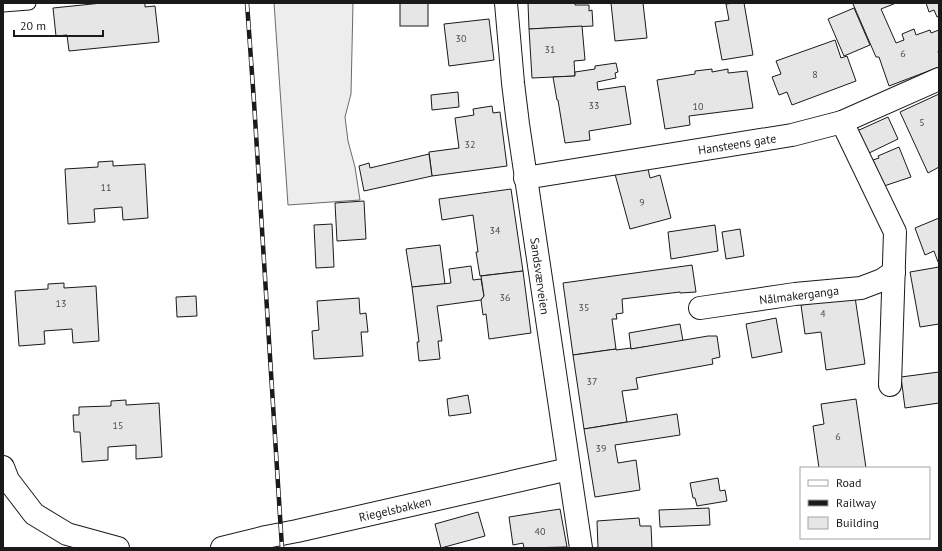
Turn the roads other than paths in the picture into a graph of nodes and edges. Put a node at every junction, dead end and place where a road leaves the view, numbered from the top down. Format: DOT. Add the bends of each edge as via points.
graph roads {
  1 [pos="29,3"];
  2 [pos="506,3"];
  3 [pos="3,5"];
  4 [pos="939,79"];
  5 [pos="842,122"];
  6 [pos="525,178"];
  7 [pos="894,272"];
  8 [pos="700,308"];
  9 [pos="890,385"];
  10 [pos="3,467"];
  11 [pos="569,469"];
  12 [pos="118,548"];
  13 [pos="222,548"];
  14 [pos="581,548"];
  1 -- 3 [label="lane"];
  2 -- 6 [label="street, Sandsværveien"];
  4 -- 5 [label="street, Hansteens gate"];
  5 -- 6 [label="street, Hansteens gate" via="792,135"];
  5 -- 7 [label="street" via="895,232"];
  6 -- 11 [label="street, Sandsværveien"];
  7 -- 8 [label="street, Nålmakerganga" via="861,288 795,294"];
  7 -- 9 [label="street"];
  10 -- 12 [label="street" via="8,480 34,514 67,534"];
  11 -- 13 [label="street, Riegelsbakken"];
  11 -- 14 [label="street, Sandsværveien"];
}
